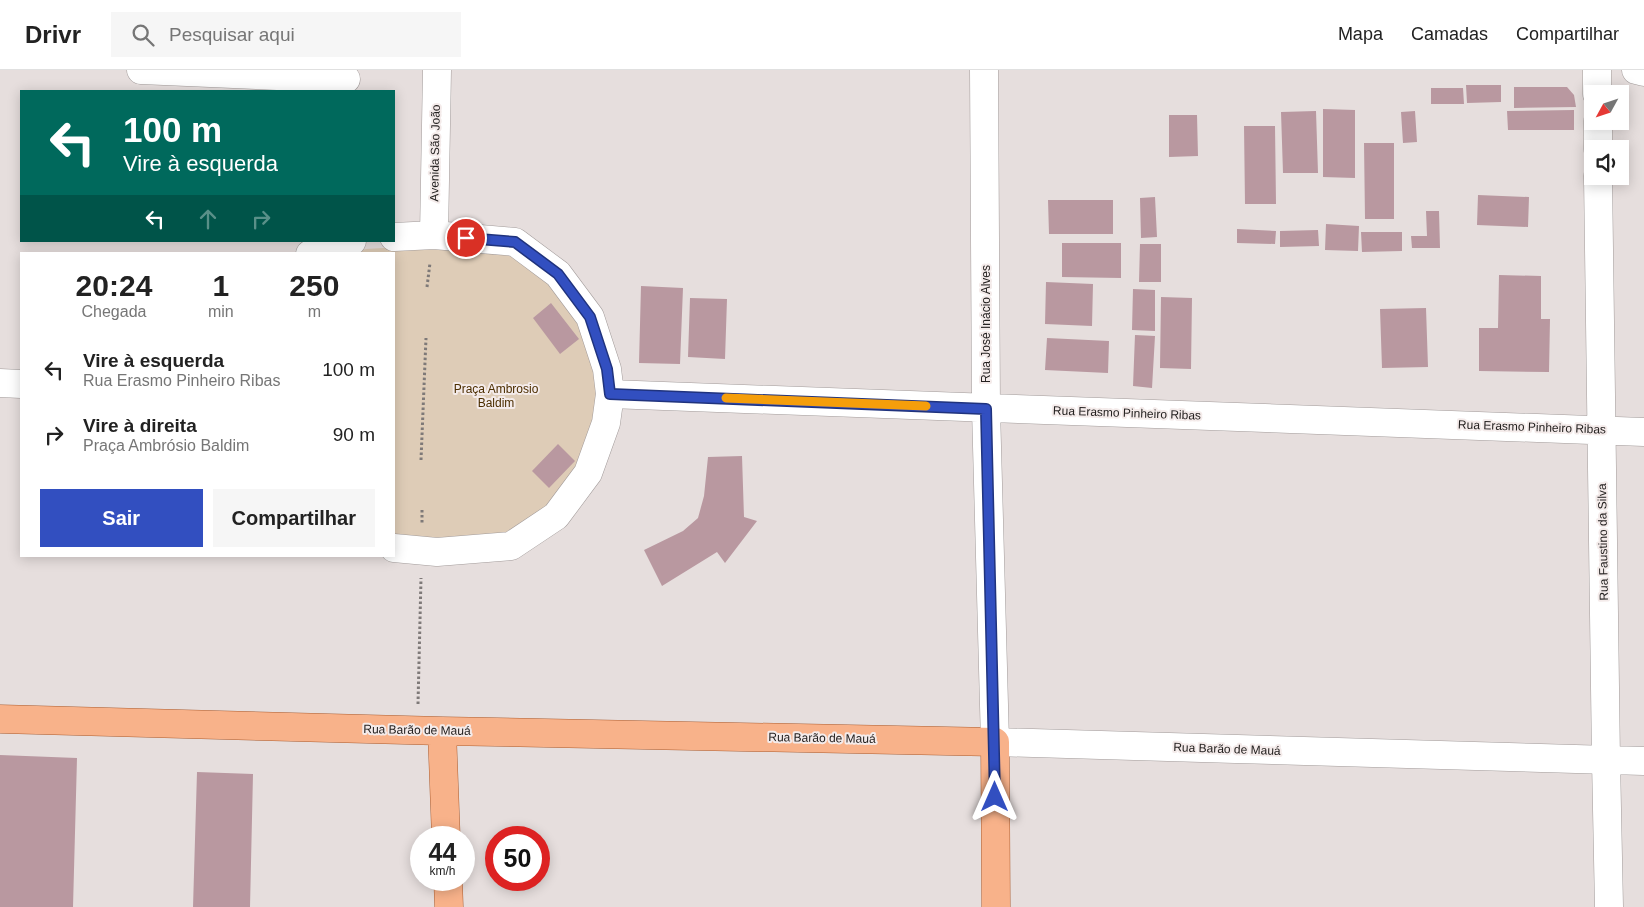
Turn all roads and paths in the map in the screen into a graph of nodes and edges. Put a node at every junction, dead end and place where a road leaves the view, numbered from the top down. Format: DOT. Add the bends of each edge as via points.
graph roads {
  1 [pos="141,70"];
  2 [pos="437,70"];
  3 [pos="984,70"];
  4 [pos="1597,70"];
  5 [pos="1636,70"];
  6 [pos="1644,72"];
  7 [pos="346,79"];
  8 [pos="1597,85"];
  9 [pos="1598,185"];
  10 [pos="434,235"];
  11 [pos="395,237"];
  12 [pos="347,242"];
  13 [pos="313,252"];
  14 [pos="426,338"];
  15 [pos="0,383"];
  16 [pos="20,384"];
  17 [pos="610,394"];
  18 [pos="986,409"];
  19 [pos="1602,430"];
  20 [pos="1644,432"];
  21 [pos="421,460"];
  22 [pos="422,510"];
  23 [pos="395,548"];
  24 [pos="422,551"];
  25 [pos="0,719"];
  26 [pos="429,730"];
  27 [pos="995,742"];
  28 [pos="1606,760"];
  29 [pos="1644,761"];
  30 [pos="444,826"];
  31 [pos="448,891"];
  32 [pos="449,907"];
  33 [pos="996,907"];
  34 [pos="1609,907"];
  1 -- 7 [label="street"];
  2 -- 10 [label="street, Avenida São João"];
  3 -- 18 [label="street, Rua José Inácio Alves"];
  4 -- 8 [label="street"];
  5 -- 6 [label="street"];
  9 -- 19 [label="street, Rua Faustino da Silva"];
  10 -- 11 [label="street"];
  10 -- 17 [label="street" via="515,242 558,274 590,317 607,369"];
  12 -- 13 [label="street"];
  14 -- 21 [label="path"];
  15 -- 16 [label="street"];
  17 -- 18 [label="street, Rua Erasmo Pinheiro Ribas"];
  17 -- 24 [label="street" via="606,422 588,473 556,516 511,546"];
  18 -- 19 [label="street, Rua Erasmo Pinheiro Ribas"];
  18 -- 27 [label="street, Rua José Inácio Alves"];
  19 -- 20 [label="street, Rua Erasmo Pinheiro Ribas"];
  19 -- 28 [label="street, Rua Faustino da Silva"];
  22 -- 24 [label="path"];
  23 -- 24 [label="street"];
  24 -- 26 [label="path"];
  25 -- 26 [label="main road, Rua Barão de Mauá"];
  26 -- 27 [label="main road, Rua Barão de Mauá"];
  26 -- 30 [label="main road"];
  27 -- 28 [label="street, Rua Barão de Mauá"];
  27 -- 33 [label="main road, Rua José Inácio Alves"];
  28 -- 29 [label="street, Rua Barão de Mauá"];
  28 -- 34 [label="street, Rua Faustino da Silva"];
  31 -- 32 [label="main road"];
}
